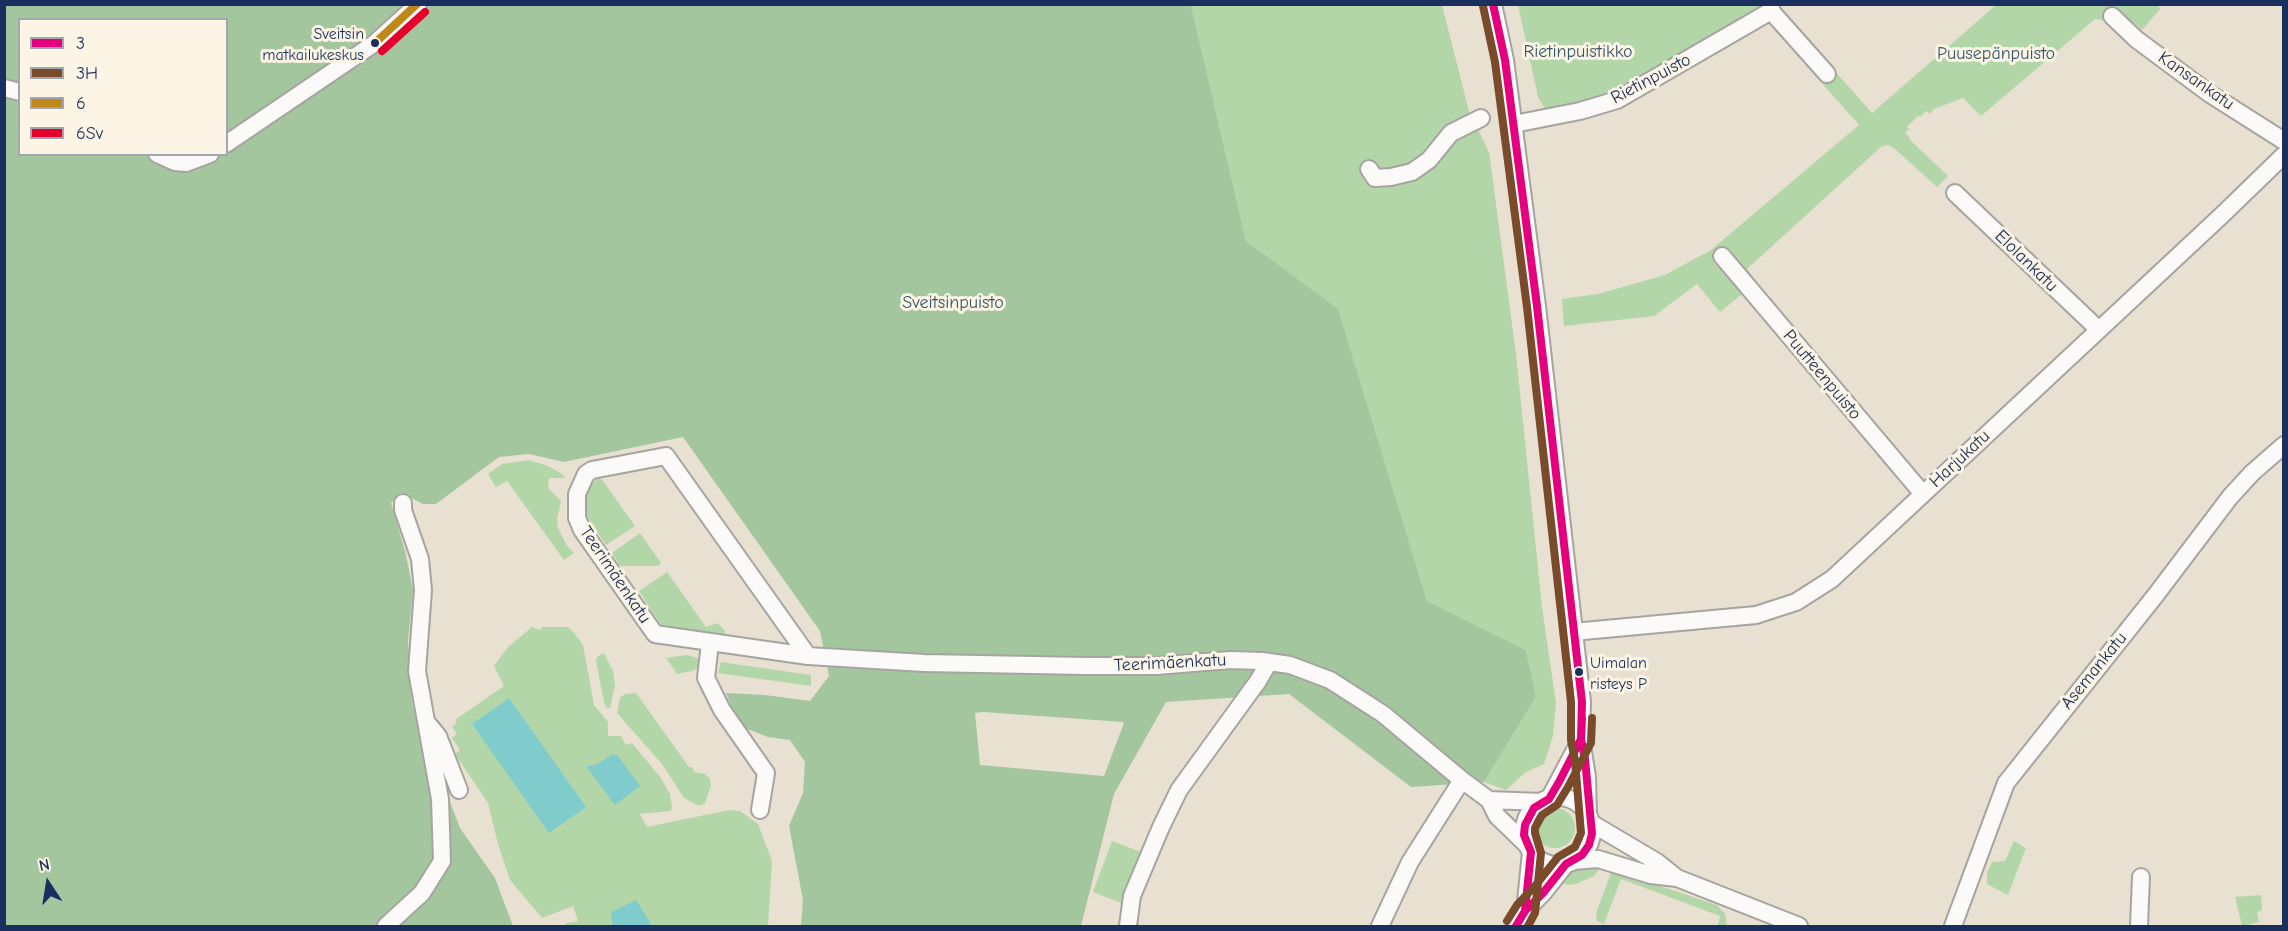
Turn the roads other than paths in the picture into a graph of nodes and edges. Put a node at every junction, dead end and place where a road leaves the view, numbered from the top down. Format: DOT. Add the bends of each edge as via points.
graph roads {
  1 [pos="418,4"];
  2 [pos="1492,4"];
  3 [pos="1771,8"];
  4 [pos="2112,16"];
  5 [pos="1827,74"];
  6 [pos="1481,118"];
  7 [pos="1514,124"];
  8 [pos="2283,141"];
  9 [pos="228,143"];
  10 [pos="2283,155"];
  11 [pos="162,156"];
  12 [pos="205,156"];
  13 [pos="1369,169"];
  14 [pos="1955,193"];
  15 [pos="1722,256"];
  16 [pos="2098,329"];
  17 [pos="2283,445"];
  18 [pos="1923,494"];
  19 [pos="403,503"];
  20 [pos="1573,632"];
  21 [pos="710,643"];
  22 [pos="808,656"];
  23 [pos="1269,662"];
  24 [pos="425,721"];
  25 [pos="1581,740"];
  26 [pos="1462,780"];
  27 [pos="459,790"];
  28 [pos="1489,800"];
  29 [pos="1545,800"];
  30 [pos="760,810"];
  31 [pos="1589,820"];
  32 [pos="1529,848"];
  33 [pos="1569,863"];
  34 [pos="2140,877"];
  35 [pos="1677,878"];
  36 [pos="1525,911"];
  37 [pos="386,927"];
  38 [pos="1128,927"];
  39 [pos="1380,927"];
  40 [pos="1516,927"];
  41 [pos="1799,927"];
  42 [pos="1953,927"];
  43 [pos="2139,927"];
  1 -- 9 [label="street" via="375,43"];
  2 -- 7 [label="street" via="1506,60"];
  3 -- 5 [label="street"];
  3 -- 7 [label="street, Rietinpuisto" via="1617,100"];
  4 -- 8 [label="street, Kansankatu" via="2136,39 2210,94"];
  6 -- 13 [label="street" via="1451,133 1429,160 1412,172 1375,178"];
  7 -- 20 [label="street"];
  10 -- 16 [label="street, Harjukatu"];
  11 -- 12 [label="street" via="186,163"];
  14 -- 16 [label="street, Elolankatu"];
  15 -- 18 [label="street, Puutteenpuisto"];
  16 -- 18 [label="street, Harjukatu"];
  17 -- 42 [label="street, Asemankatu" via="2230,497 2006,783"];
  18 -- 20 [label="street, Harjukatu" via="1832,579 1796,602 1756,615"];
  19 -- 24 [label="street" via="420,560 423,590 417,671"];
  20 -- 25 [label="street" via="1582,702"];
  21 -- 22 [label="street, Teerimäenkatu"];
  21 -- 22 [label="street, Teerimäenkatu" via="655,634 582,530 577,518 577,494 586,474 666,456"];
  21 -- 30 [label="street" via="706,678 722,710 766,773"];
  22 -- 23 [label="street, Teerimäenkatu" via="1086,666"];
  23 -- 26 [label="street, Teerimäenkatu" via="1311,672 1355,694"];
  23 -- 38 [label="street" via="1179,790 1132,896"];
  24 -- 27 [label="street" via="438,736"];
  24 -- 37 [label="street" via="440,799 442,861 422,893"];
  25 -- 29 [label="street"];
  25 -- 31 [label="street"];
  26 -- 28 [label="street, Teerimäenkatu"];
  26 -- 39 [label="street" via="1410,862"];
  28 -- 29 [label="street"];
  28 -- 32 [label="street, Teerimäenkatu" via="1497,816"];
  29 -- 31 [label="street" via="1567,799 1583,809"];
  29 -- 32 [label="street" via="1534,808 1525,825"];
  31 -- 33 [label="street" via="1589,845"];
  31 -- 35 [label="street"];
  32 -- 33 [label="street" via="1546,863"];
  32 -- 36 [label="street"];
  33 -- 35 [label="street" via="1598,859 1651,875"];
  33 -- 36 [label="street"];
  34 -- 43 [label="street"];
  35 -- 41 [label="street"];
  36 -- 40 [label="street"];
}
